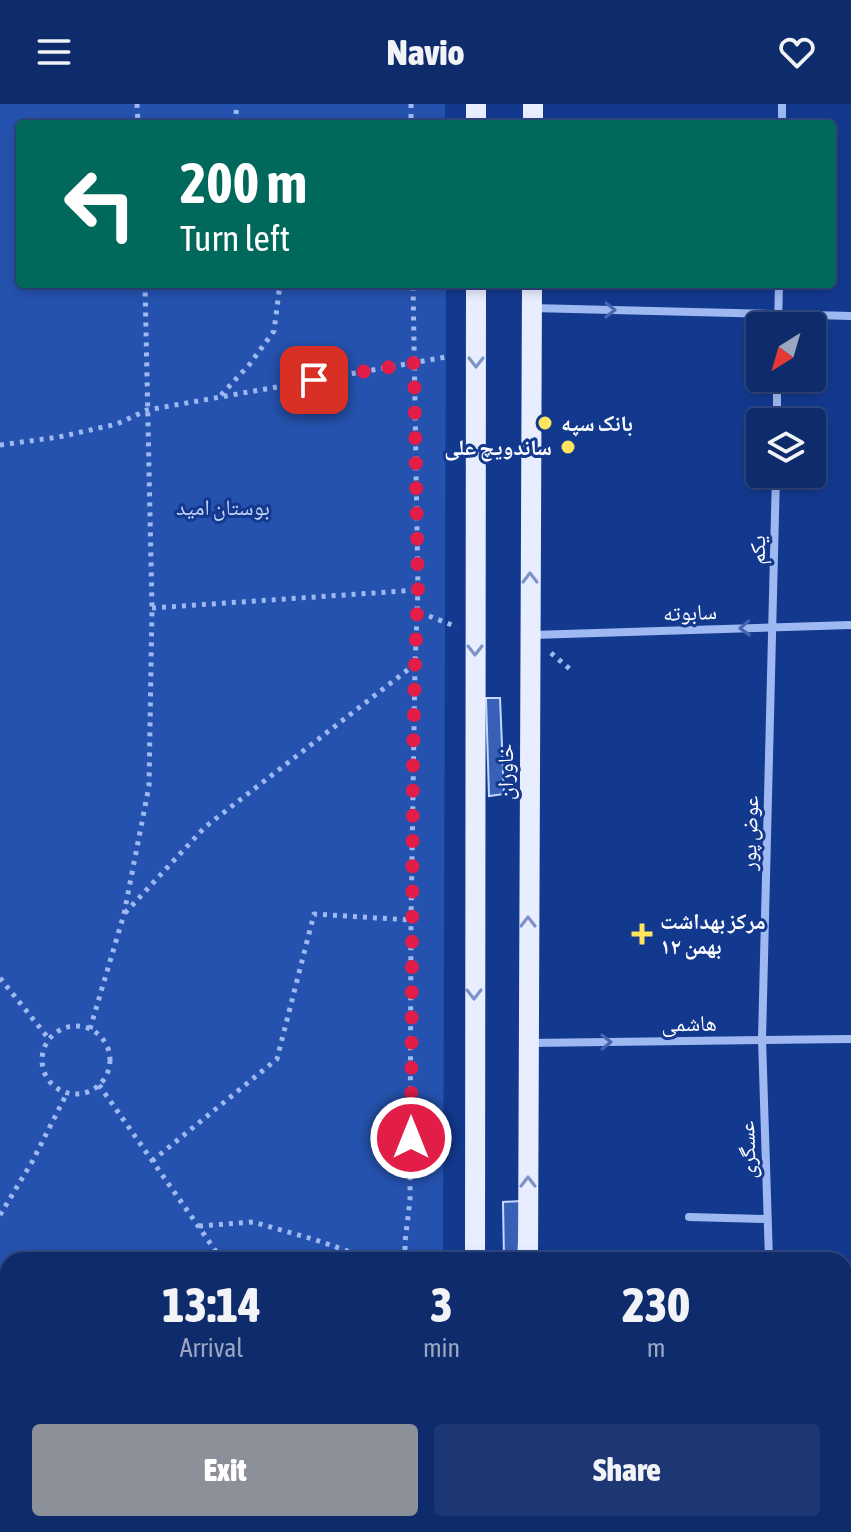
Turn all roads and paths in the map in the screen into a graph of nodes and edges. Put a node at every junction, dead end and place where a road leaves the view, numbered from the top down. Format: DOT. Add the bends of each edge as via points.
graph roads {
  1 [pos="145,288"];
  2 [pos="279,288"];
  3 [pos="413,288"];
  4 [pos="476,288"];
  5 [pos="532,288"];
  6 [pos="779,288"];
  7 [pos="532,308"];
  8 [pos="778,312"];
  9 [pos="746,313"];
  10 [pos="826,315"];
  11 [pos="851,316"];
  12 [pos="446,357"];
  13 [pos="414,363"];
  14 [pos="219,397"];
  15 [pos="147,410"];
  16 [pos="0,445"];
  17 [pos="776,488"];
  18 [pos="418,590"];
  19 [pos="152,608"];
  20 [pos="429,616"];
  21 [pos="851,625"];
  22 [pos="773,628"];
  23 [pos="475,634"];
  24 [pos="529,635"];
  25 [pos="415,665"];
  26 [pos="571,670"];
  27 [pos="124,914"];
  28 [pos="411,920"];
  29 [pos="0,978"];
  30 [pos="90,1029"];
  31 [pos="49,1039"];
  32 [pos="762,1039"];
  33 [pos="851,1039"];
  34 [pos="528,1043"];
  35 [pos="99,1085"];
  36 [pos="67,1093"];
  37 [pos="152,1161"];
  38 [pos="0,1215"];
  39 [pos="689,1217"];
  40 [pos="767,1219"];
  41 [pos="198,1226"];
  42 [pos="216,1252"];
  43 [pos="350,1252"];
  44 [pos="405,1252"];
  45 [pos="475,1252"];
  46 [pos="528,1252"];
  47 [pos="769,1252"];
  1 -- 15 [label="path"];
  2 -- 14 [label="path" via="274,331"];
  3 -- 13 [label="path"];
  4 -- 23 [label="main road, خاوران, one-way"];
  5 -- 7 [label="main road, خاوران"];
  6 -- 8 [label="street"];
  7 -- 9 [label="street, one-way"];
  24 -- 7 [label="main road, خاوران, one-way"];
  10 -- 11 [label="street"];
  12 -- 13 [label="path"];
  13 -- 14 [label="path"];
  13 -- 18 [label="path"];
  14 -- 15 [label="path"];
  15 -- 16 [label="path" via="117,424"];
  15 -- 19 [label="path"];
  17 -- 22 [label="street, یکم"];
  18 -- 19 [label="path"];
  18 -- 25 [label="path"];
  19 -- 27 [label="path" via="149,786"];
  20 -- 23 [label="path"];
  21 -- 22 [label="street, سابوته"];
  22 -- 24 [label="street, سابوته, one-way"];
  22 -- 32 [label="street, عوض پور"];
  23 -- 45 [label="main road, خاوران, one-way"];
  24 -- 26 [label="path"];
  34 -- 24 [label="main road, خاوران, one-way"];
  25 -- 27 [label="path" via="205,827"];
  25 -- 28 [label="path"];
  27 -- 30 [label="path"];
  28 -- 37 [label="path" via="314,914 277,1059"];
  28 -- 44 [label="path" via="410,1200"];
  29 -- 31 [label="path"];
  30 -- 31 [label="path" via="68,1027"];
  30 -- 35 [label="path" via="109,1055"];
  31 -- 36 [label="path" via="44,1071"];
  32 -- 33 [label="street, هاشمی"];
  34 -- 32 [label="street, هاشمی, one-way"];
  32 -- 40 [label="street, عسگری"];
  46 -- 34 [label="main road, خاوران, one-way"];
  35 -- 36 [label="path"];
  35 -- 37 [label="path"];
  36 -- 38 [label="path"];
  37 -- 41 [label="path"];
  39 -- 40 [label="street"];
  40 -- 47 [label="street, عسگری"];
  41 -- 42 [label="path"];
  41 -- 43 [label="path" via="253,1222"];
}
